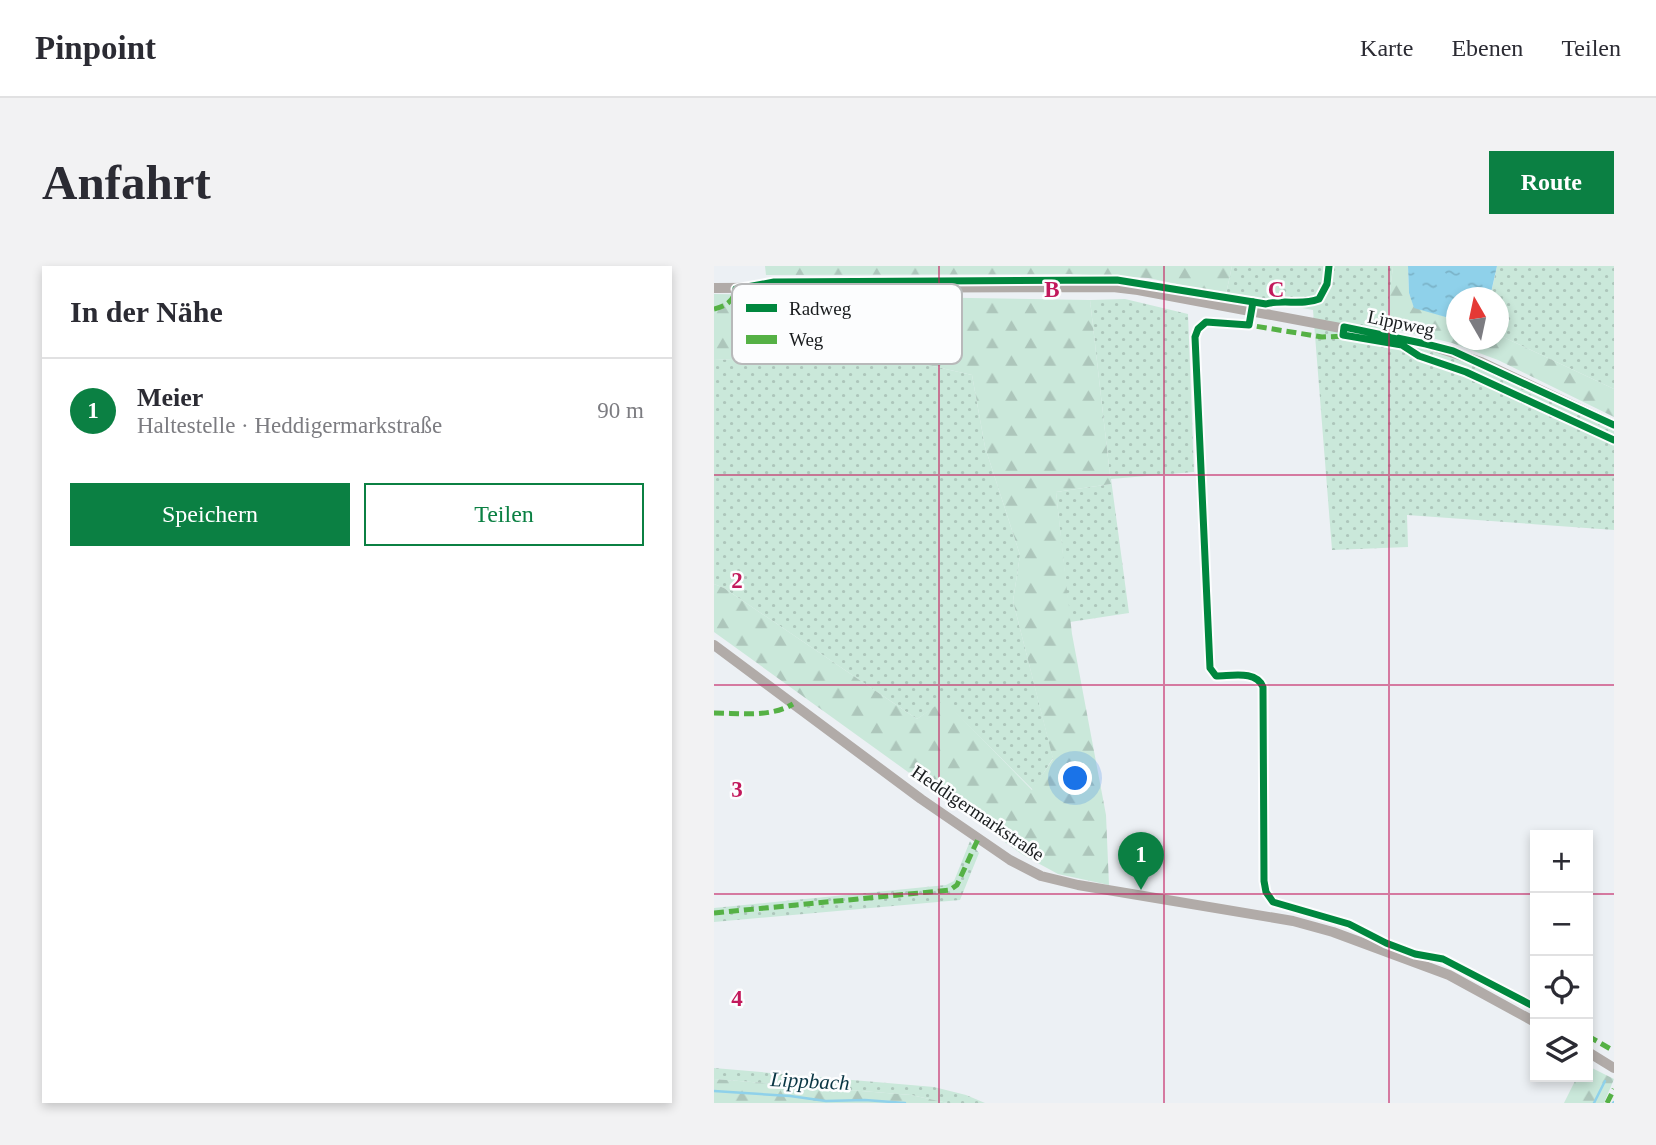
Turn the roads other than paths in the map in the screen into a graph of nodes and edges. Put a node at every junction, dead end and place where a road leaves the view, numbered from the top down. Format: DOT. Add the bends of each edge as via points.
graph roads {
  1 [pos="714,288"];
  2 [pos="732,288"];
  3 [pos="962,288"];
  4 [pos="1614,425"];
  5 [pos="714,645"];
  6 [pos="1530,1019"];
  7 [pos="1593,1055"];
  8 [pos="1614,1068"];
  1 -- 2 [label="street, Lippweg"];
  3 -- 4 [label="street, Lippweg" via="1138,290 1426,344 1480,362"];
  5 -- 6 [label="street, Heddigermarkstraße" via="921,799 1041,876 1334,932 1449,975"];
  7 -- 8 [label="street"];
}
